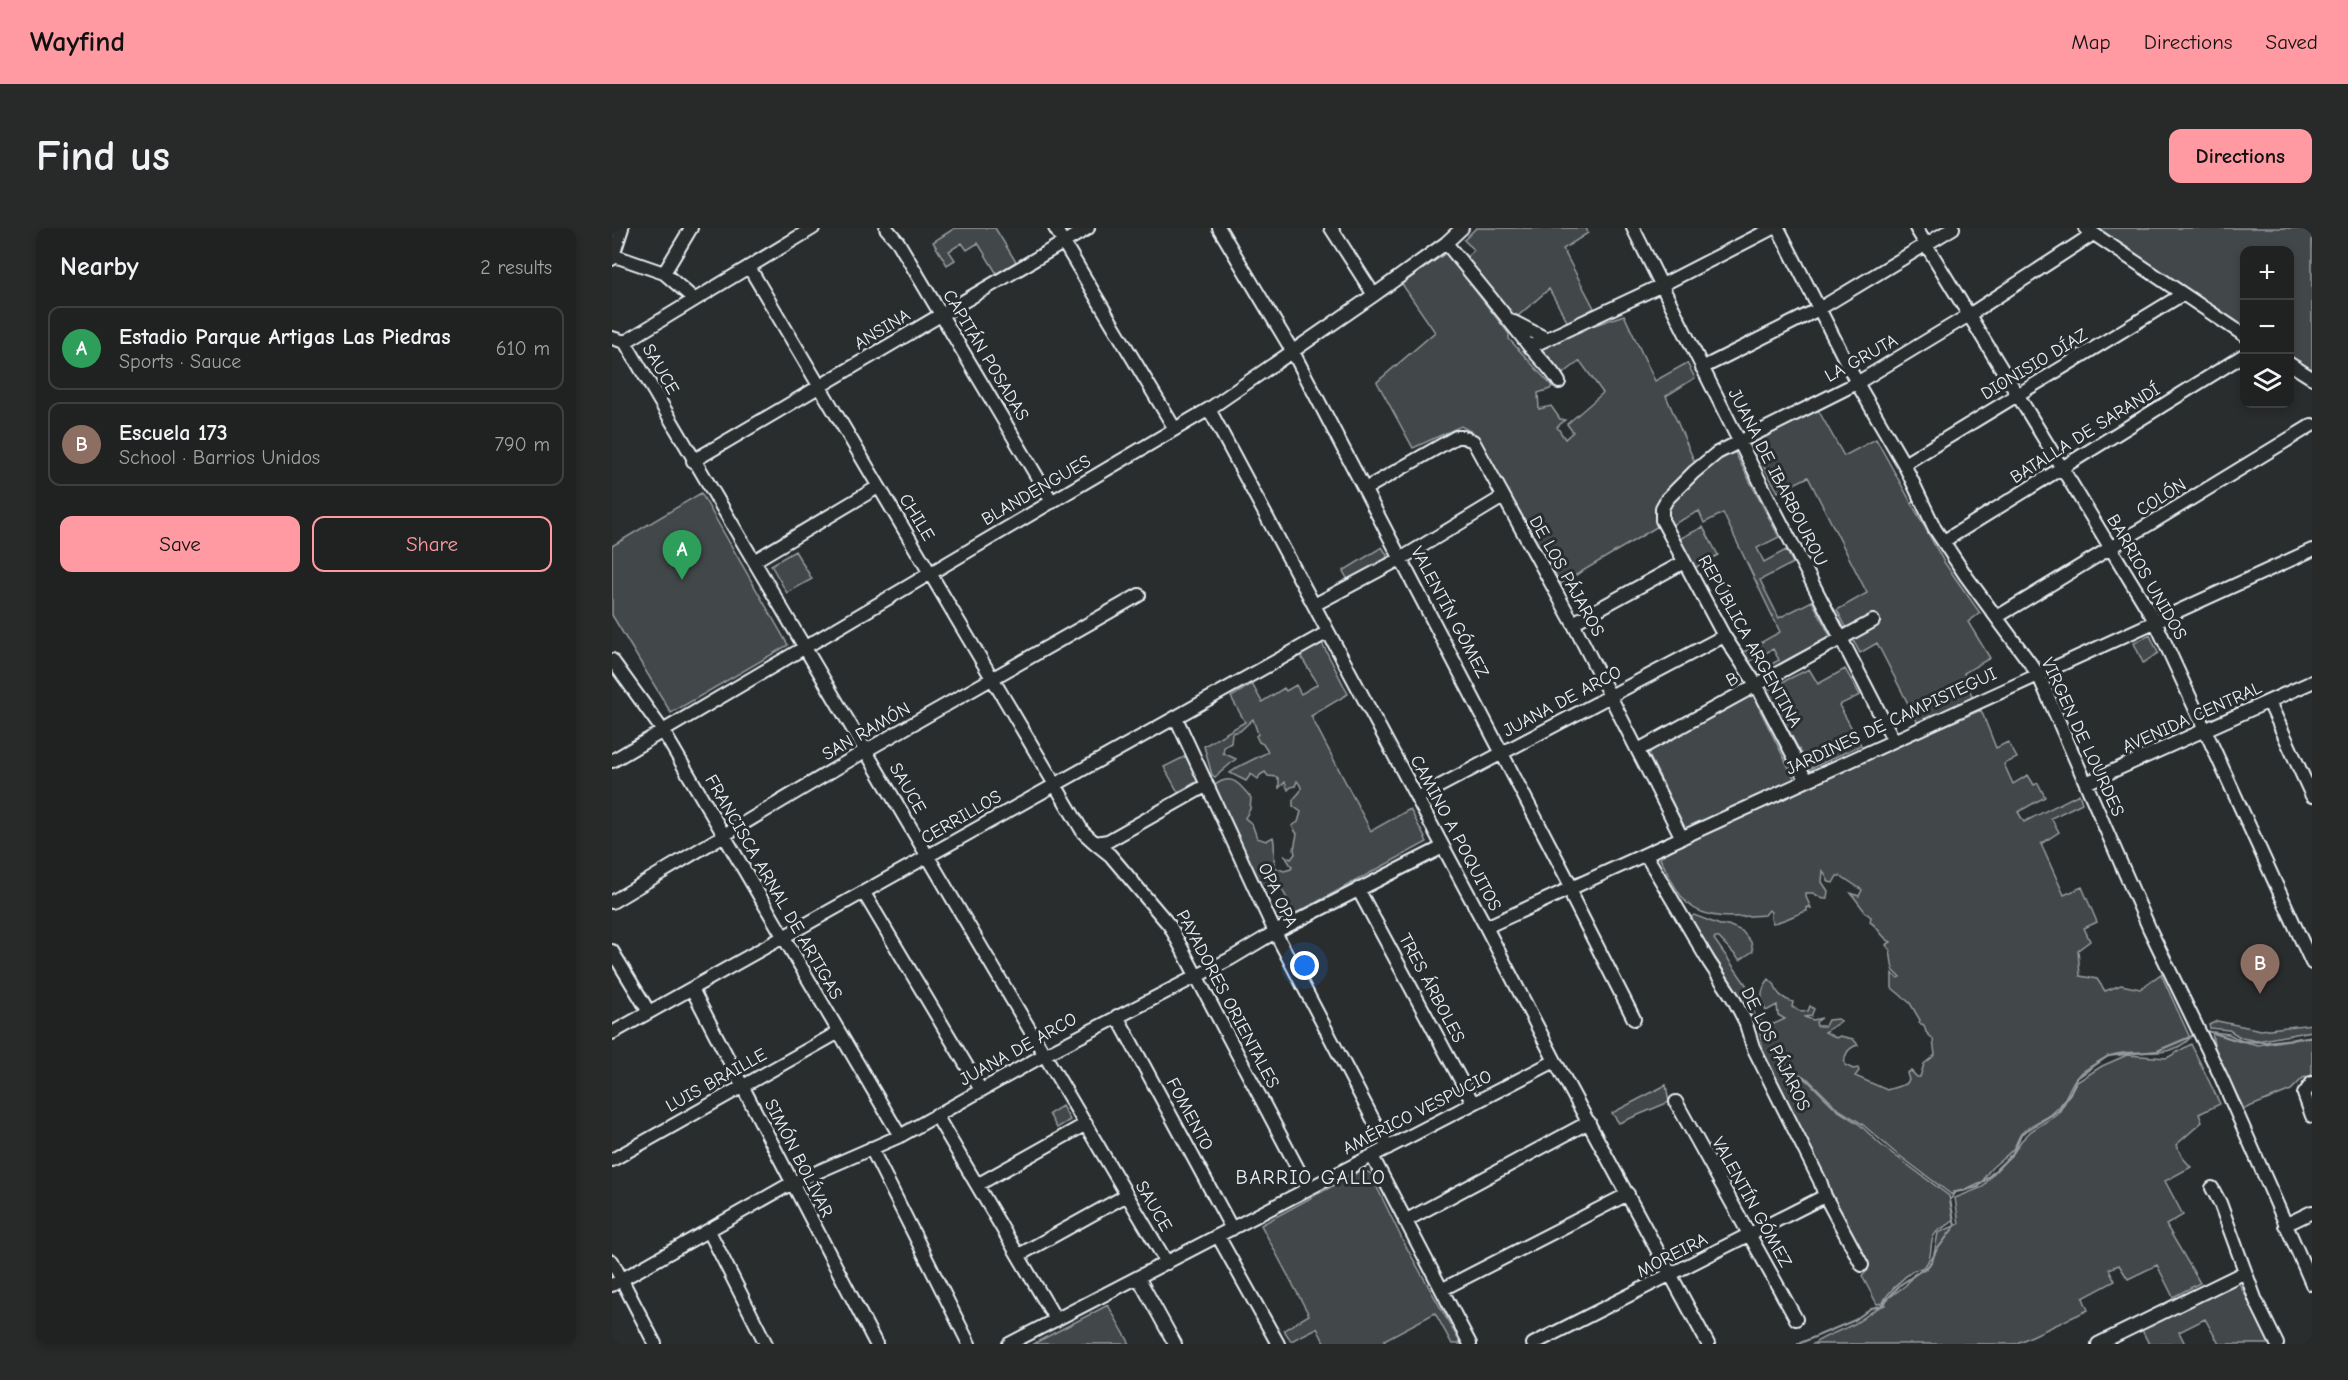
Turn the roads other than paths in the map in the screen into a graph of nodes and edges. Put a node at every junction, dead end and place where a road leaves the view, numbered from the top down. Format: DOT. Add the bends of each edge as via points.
graph roads {
  1 [pos="622,228"];
  2 [pos="691,228"];
  3 [pos="813,228"];
  4 [pos="886,228"];
  5 [pos="1055,228"];
  6 [pos="1088,228"];
  7 [pos="1219,228"];
  8 [pos="1331,228"];
  9 [pos="1443,228"];
  10 [pos="1462,228"];
  11 [pos="1633,228"];
  12 [pos="1776,228"];
  13 [pos="1916,228"];
  14 [pos="1953,228"];
  15 [pos="2089,231"];
  16 [pos="1449,241"];
  17 [pos="1063,242"];
  18 [pos="1926,244"];
  19 [pos="612,256"];
  20 [pos="749,267"];
  21 [pos="664,273"];
  22 [pos="1662,285"];
  23 [pos="2183,294"];
  24 [pos="1374,295"];
  25 [pos="694,299"];
  26 [pos="1819,309"];
  27 [pos="941,314"];
  28 [pos="1969,315"];
  29 [pos="1512,321"];
  30 [pos="2240,332"];
  31 [pos="612,338"];
  32 [pos="1545,338"];
  33 [pos="625,342"];
  34 [pos="1530,347"];
  35 [pos="1293,352"];
  36 [pos="2240,357"];
  37 [pos="2294,367"];
  38 [pos="1702,368"];
  39 [pos="2312,378"];
  40 [pos="1559,382"];
  41 [pos="1857,383"];
  42 [pos="819,388"];
  43 [pos="2018,395"];
  44 [pos="1209,409"];
  45 [pos="2312,425"];
  46 [pos="1175,429"];
  47 [pos="1739,441"];
  48 [pos="693,461"];
  49 [pos="1904,464"];
  50 [pos="2063,468"];
  51 [pos="878,487"];
  52 [pos="1365,489"];
  53 [pos="1503,497"];
  54 [pos="1052,502"];
  55 [pos="1662,520"];
  56 [pos="1944,542"];
  57 [pos="2111,549"];
  58 [pos="2312,550"];
  59 [pos="1402,558"];
  60 [pos="754,561"];
  61 [pos="1684,562"];
  62 [pos="929,573"];
  63 [pos="1139,594"];
  64 [pos="1314,605"];
  65 [pos="1997,617"];
  66 [pos="1873,621"];
  67 [pos="2155,621"];
  68 [pos="1573,623"];
  69 [pos="1328,632"];
  70 [pos="1724,636"];
  71 [pos="1842,640"];
  72 [pos="804,647"];
  73 [pos="612,660"];
  74 [pos="2038,674"];
  75 [pos="992,679"];
  76 [pos="2312,682"];
  77 [pos="1756,686"];
  78 [pos="1610,696"];
  79 [pos="2270,702"];
  80 [pos="1176,718"];
  81 [pos="2205,730"];
  82 [pos="663,731"];
  83 [pos="1894,741"];
  84 [pos="1638,750"];
  85 [pos="866,751"];
  86 [pos="1503,752"];
  87 [pos="612,761"];
  88 [pos="1806,780"];
  89 [pos="2086,783"];
  90 [pos="1054,785"];
  91 [pos="1207,785"];
  92 [pos="2312,796"];
  93 [pos="1417,798"];
  94 [pos="723,835"];
  95 [pos="1682,838"];
  96 [pos="1095,843"];
  97 [pos="1443,847"];
  98 [pos="1646,855"];
  99 [pos="927,857"];
  100 [pos="1572,888"];
  101 [pos="1358,889"];
  102 [pos="864,893"];
  103 [pos="612,902"];
  104 [pos="1486,927"];
  105 [pos="1275,932"];
  106 [pos="784,938"];
  107 [pos="612,951"];
  108 [pos="2312,963"];
  109 [pos="1196,977"];
  110 [pos="692,989"];
  111 [pos="649,1012"];
  112 [pos="1117,1017"];
  113 [pos="1634,1019"];
  114 [pos="839,1032"];
  115 [pos="612,1033"];
  116 [pos="1044,1055"];
  117 [pos="1555,1061"];
  118 [pos="2312,1083"];
  119 [pos="742,1086"];
  120 [pos="981,1090"];
  121 [pos="1676,1102"];
  122 [pos="1473,1103"];
  123 [pos="936,1115"];
  124 [pos="2312,1116"];
  125 [pos="1589,1122"];
  126 [pos="1086,1124"];
  127 [pos="900,1136"];
  128 [pos="871,1148"];
  129 [pos="1388,1148"];
  130 [pos="1372,1156"];
  131 [pos="612,1160"];
  132 [pos="792,1184"];
  133 [pos="977,1185"];
  134 [pos="1308,1188"];
  135 [pos="2212,1188"];
  136 [pos="1628,1194"];
  137 [pos="1127,1195"];
  138 [pos="1825,1196"];
  139 [pos="2312,1212"];
  140 [pos="1405,1221"];
  141 [pos="2285,1225"];
  142 [pos="1232,1229"];
  143 [pos="709,1230"];
  144 [pos="1751,1235"];
  145 [pos="1218,1236"];
  146 [pos="1018,1255"];
  147 [pos="612,1261"];
  148 [pos="1167,1263"];
  149 [pos="1862,1265"];
  150 [pos="2245,1272"];
  151 [pos="1672,1275"];
  152 [pos="1138,1277"];
  153 [pos="617,1282"];
  154 [pos="2312,1284"];
  155 [pos="1443,1289"];
  156 [pos="1796,1319"];
  157 [pos="1056,1320"];
  158 [pos="656,1344"];
  159 [pos="766,1344"];
  160 [pos="876,1344"];
  161 [pos="969,1344"];
  162 [pos="1009,1344"];
  163 [pos="1175,1344"];
  164 [pos="1278,1344"];
  165 [pos="1470,1344"];
  166 [pos="1533,1344"];
  167 [pos="1708,1344"];
  168 [pos="2098,1344"];
  169 [pos="2277,1344"];
  1 -- 19 [label="street"];
  2 -- 21 [label="street"];
  3 -- 20 [label="street"];
  4 -- 27 [label="street, CAPITÁN POSADAS"];
  5 -- 17 [label="street"];
  6 -- 17 [label="street, ANSINA"];
  7 -- 35 [label="street, VALENTÍN GÓMEZ"];
  8 -- 24 [label="street"];
  9 -- 16 [label="street"];
  10 -- 16 [label="street, BLANDENGUES"];
  11 -- 22 [label="street, JUANA DE IBARBOUROU"];
  12 -- 22 [label="street"];
  12 -- 26 [label="street, VIRGEN DE LOURDES"];
  13 -- 18 [label="street, BARRIOS UNIDOS"];
  14 -- 18 [label="street"];
  15 -- 23 [label="street"];
  15 -- 28 [label="street, LA GRUTA"];
  16 -- 24 [label="street, BLANDENGUES"];
  16 -- 29 [label="street"];
  17 -- 27 [label="street, ANSINA"];
  17 -- 46 [label="street"];
  18 -- 26 [label="street"];
  18 -- 28 [label="street, BARRIOS UNIDOS"];
  19 -- 21 [label="street"];
  20 -- 25 [label="street"];
  20 -- 42 [label="street, CHILE"];
  21 -- 25 [label="street"];
  22 -- 32 [label="street"];
  22 -- 38 [label="street, JUANA DE IBARBOUROU"];
  23 -- 30 [label="street"];
  23 -- 43 [label="street, DIONISIO DÍAZ"];
  24 -- 35 [label="street, BLANDENGUES"];
  25 -- 33 [label="street"];
  26 -- 38 [label="street"];
  26 -- 41 [label="street, VIRGEN DE LOURDES"];
  27 -- 42 [label="street, ANSINA"];
  27 -- 54 [label="street, CAPITÁN POSADAS"];
  28 -- 41 [label="street, LA GRUTA"];
  28 -- 43 [label="street, BARRIOS UNIDOS"];
  29 -- 32 [label="street"];
  29 -- 34 [label="street"];
  31 -- 33 [label="street, SAUCE"];
  32 -- 34 [label="street"];
  33 -- 48 [label="street, SAUCE"];
  34 -- 40 [label="street"];
  35 -- 44 [label="street, BLANDENGUES"];
  35 -- 52 [label="street, VALENTÍN GÓMEZ"];
  36 -- 50 [label="street, BATALLA DE SARANDÍ"];
  37 -- 39 [label="street"];
  38 -- 47 [label="street, JUANA DE IBARBOUROU"];
  41 -- 47 [label="street, LA GRUTA"];
  41 -- 49 [label="street, VIRGEN DE LOURDES"];
  42 -- 48 [label="street, ANSINA"];
  42 -- 51 [label="street, CHILE"];
  43 -- 49 [label="street, DIONISIO DÍAZ"];
  43 -- 50 [label="street, BARRIOS UNIDOS"];
  44 -- 46 [label="street, BLANDENGUES"];
  44 -- 64 [label="street, CAMINO A POQUITOS"];
  45 -- 57 [label="street, COLÓN"];
  46 -- 54 [label="street, BLANDENGUES"];
  47 -- 55 [label="street, LA GRUTA" via="1717,453 1666,499"];
  47 -- 71 [label="street, JUANA DE IBARBOUROU"];
  48 -- 60 [label="street, SAUCE"];
  49 -- 56 [label="street, VIRGEN DE LOURDES"];
  50 -- 56 [label="street, BATALLA DE SARANDÍ"];
  50 -- 57 [label="street, BARRIOS UNIDOS"];
  51 -- 60 [label="street"];
  51 -- 62 [label="street, CHILE"];
  52 -- 53 [label="street, DE LOS PÁJAROS" via="1456,436 1476,446"];
  52 -- 59 [label="street, VALENTÍN GÓMEZ"];
  53 -- 59 [label="street"];
  53 -- 68 [label="street, DE LOS PÁJAROS"];
  54 -- 62 [label="street, BLANDENGUES"];
  55 -- 61 [label="street, REPÚBLICA ARGENTINA"];
  56 -- 65 [label="street, VIRGEN DE LOURDES"];
  57 -- 65 [label="street, COLÓN"];
  57 -- 67 [label="street, BARRIOS UNIDOS"];
  58 -- 67 [label="street, JARDINES DE CAMPISTEGUI"];
  59 -- 64 [label="street"];
  59 -- 86 [label="street, VALENTÍN GÓMEZ"];
  60 -- 72 [label="street, SAUCE"];
  61 -- 68 [label="street"];
  61 -- 70 [label="street, REPÚBLICA ARGENTINA"];
  62 -- 72 [label="street, BLANDENGUES"];
  62 -- 75 [label="street, CHILE"];
  63 -- 75 [label="street, SAN RAMÓN"];
  64 -- 69 [label="street, CAMINO A POQUITOS"];
  65 -- 74 [label="street, VIRGEN DE LOURDES"];
  66 -- 71 [label="street, B"];
  67 -- 74 [label="street, JARDINES DE CAMPISTEGUI"];
  67 -- 81 [label="street, BARRIOS UNIDOS"];
  68 -- 78 [label="street, DE LOS PÁJAROS"];
  69 -- 80 [label="street, CERRILLOS"];
  69 -- 93 [label="street, CAMINO A POQUITOS"];
  70 -- 77 [label="street, REPÚBLICA ARGENTINA"];
  70 -- 78 [label="street, JUANA DE ARCO"];
  71 -- 77 [label="street, B"];
  71 -- 83 [label="street, JUANA DE IBARBOUROU"];
  72 -- 82 [label="street, BLANDENGUES"];
  72 -- 85 [label="street, SAUCE"];
  73 -- 82 [label="street, FRANCISCA ARNAL DE ARTIGAS"];
  74 -- 83 [label="street, JARDINES DE CAMPISTEGUI"];
  74 -- 89 [label="street, VIRGEN DE LOURDES"];
  75 -- 85 [label="street, SAN RAMÓN"];
  75 -- 90 [label="street, CHILE"];
  76 -- 79 [label="street, AVENIDA CENTRAL"];
  77 -- 84 [label="street, B"];
  77 -- 88 [label="street, REPÚBLICA ARGENTINA"];
  78 -- 84 [label="street, DE LOS PÁJAROS"];
  78 -- 86 [label="street, JUANA DE ARCO"];
  79 -- 81 [label="street, AVENIDA CENTRAL"];
  79 -- 92 [label="street"];
  80 -- 90 [label="street, CERRILLOS"];
  80 -- 91 [label="street, OPA OPA"];
  81 -- 89 [label="street, AVENIDA CENTRAL"];
  81 -- 108 [label="street, BARRIOS UNIDOS"];
  82 -- 87 [label="street, BLANDENGUES"];
  82 -- 94 [label="street, FRANCISCA ARNAL DE ARTIGAS"];
  83 -- 88 [label="street, JARDINES DE CAMPISTEGUI"];
  84 -- 95 [label="street, DE LOS PÁJAROS"];
  85 -- 94 [label="street, SAN RAMÓN"];
  85 -- 99 [label="street, SAUCE"];
  86 -- 93 [label="street, JUANA DE ARCO"];
  86 -- 100 [label="street, VALENTÍN GÓMEZ"];
  88 -- 95 [label="street, JARDINES DE CAMPISTEGUI"];
  89 -- 141 [label="street, VIRGEN DE LOURDES"];
  90 -- 96 [label="street, PAYADORES ORIENTALES" via="1083,832"];
  90 -- 99 [label="street, CERRILLOS"];
  91 -- 96 [label="street" via="1108,841"];
  91 -- 105 [label="street, OPA OPA"];
  93 -- 97 [label="street, CAMINO A POQUITOS"];
  94 -- 103 [label="street, SAN RAMÓN"];
  94 -- 106 [label="street, FRANCISCA ARNAL DE ARTIGAS"];
  95 -- 98 [label="street, JARDINES DE CAMPISTEGUI"];
  96 -- 109 [label="street, PAYADORES ORIENTALES" via="1160,912"];
  97 -- 101 [label="street, JUANA DE ARCO"];
  97 -- 104 [label="street, CAMINO A POQUITOS"];
  98 -- 100 [label="street, JARDINES DE CAMPISTEGUI"];
  98 -- 138 [label="street, DE LOS PÁJAROS" via="1733,998"];
  99 -- 102 [label="street, CERRILLOS"];
  99 -- 116 [label="street, SAUCE"];
  100 -- 104 [label="street, JARDINES DE CAMPISTEGUI"];
  100 -- 113 [label="street, VALENTÍN GÓMEZ" via="1573,899"];
  101 -- 105 [label="street, JUANA DE ARCO"];
  101 -- 122 [label="street, TRES ÁRBOLES"];
  102 -- 106 [label="street, CERRILLOS"];
  102 -- 120 [label="street"];
  104 -- 117 [label="street, CAMINO A POQUITOS"];
  105 -- 109 [label="street, JUANA DE ARCO"];
  105 -- 129 [label="street, OPA OPA"];
  106 -- 110 [label="street, CERRILLOS"];
  106 -- 114 [label="street, FRANCISCA ARNAL DE ARTIGAS"];
  107 -- 111 [label="street"];
  109 -- 112 [label="street, JUANA DE ARCO"];
  109 -- 134 [label="street, PAYADORES ORIENTALES"];
  110 -- 111 [label="street, CERRILLOS"];
  110 -- 119 [label="street, SIMÓN BOLÍVAR"];
  111 -- 115 [label="street, CERRILLOS"];
  112 -- 116 [label="street, JUANA DE ARCO"];
  112 -- 142 [label="street, FOMENTO"];
  114 -- 119 [label="street, LUIS BRAILLE"];
  114 -- 127 [label="street, FRANCISCA ARNAL DE ARTIGAS"];
  116 -- 120 [label="street, JUANA DE ARCO"];
  116 -- 126 [label="street, SAUCE"];
  117 -- 122 [label="street, AMÉRICO VESPUCIO"];
  117 -- 125 [label="street, CAMINO A POQUITOS"];
  118 -- 124 [label="street" via="2304,1094"];
  119 -- 131 [label="street, LUIS BRAILLE"];
  119 -- 132 [label="street, SIMÓN BOLÍVAR"];
  120 -- 123 [label="street, JUANA DE ARCO"];
  121 -- 144 [label="street, VALENTÍN GÓMEZ"];
  122 -- 129 [label="street, AMÉRICO VESPUCIO"];
  123 -- 127 [label="street, JUANA DE ARCO"];
  123 -- 133 [label="street"];
  125 -- 136 [label="street, CAMINO A POQUITOS"];
  125 -- 140 [label="street"];
  126 -- 133 [label="street"];
  126 -- 137 [label="street, SAUCE"];
  127 -- 128 [label="street, JUANA DE ARCO"];
  128 -- 132 [label="street, JUANA DE ARCO"];
  128 -- 161 [label="street"];
  129 -- 130 [label="street, AMÉRICO VESPUCIO"];
  130 -- 134 [label="street, AMÉRICO VESPUCIO"];
  130 -- 140 [label="street"];
  132 -- 143 [label="street, JUANA DE ARCO"];
  132 -- 160 [label="street, SIMÓN BOLÍVAR"];
  133 -- 146 [label="street"];
  134 -- 142 [label="street, AMÉRICO VESPUCIO"];
  135 -- 150 [label="street"];
  136 -- 151 [label="street, CAMINO A POQUITOS"];
  136 -- 155 [label="street"];
  137 -- 146 [label="street"];
  137 -- 148 [label="street, SAUCE"];
  138 -- 144 [label="street, MOREIRA"];
  138 -- 149 [label="street, DE LOS PÁJAROS"];
  139 -- 141 [label="street"];
  140 -- 155 [label="street"];
  141 -- 154 [label="street, VIRGEN DE LOURDES"];
  142 -- 145 [label="street, AMÉRICO VESPUCIO"];
  143 -- 153 [label="street, JUANA DE ARCO"];
  143 -- 159 [label="street"];
  144 -- 151 [label="street, MOREIRA"];
  144 -- 156 [label="street, VALENTÍN GÓMEZ"];
  145 -- 148 [label="street, AMÉRICO VESPUCIO"];
  145 -- 164 [label="street"];
  146 -- 157 [label="street"];
  147 -- 153 [label="street"];
  148 -- 152 [label="street, AMÉRICO VESPUCIO"];
  150 -- 168 [label="street"];
  150 -- 169 [label="street"];
  151 -- 166 [label="street, MOREIRA"];
  151 -- 167 [label="street, CAMINO A POQUITOS"];
  152 -- 157 [label="street, AMÉRICO VESPUCIO"];
  152 -- 163 [label="street"];
  153 -- 158 [label="street"];
  155 -- 165 [label="street"];
  157 -- 162 [label="street, AMÉRICO VESPUCIO"];
}
